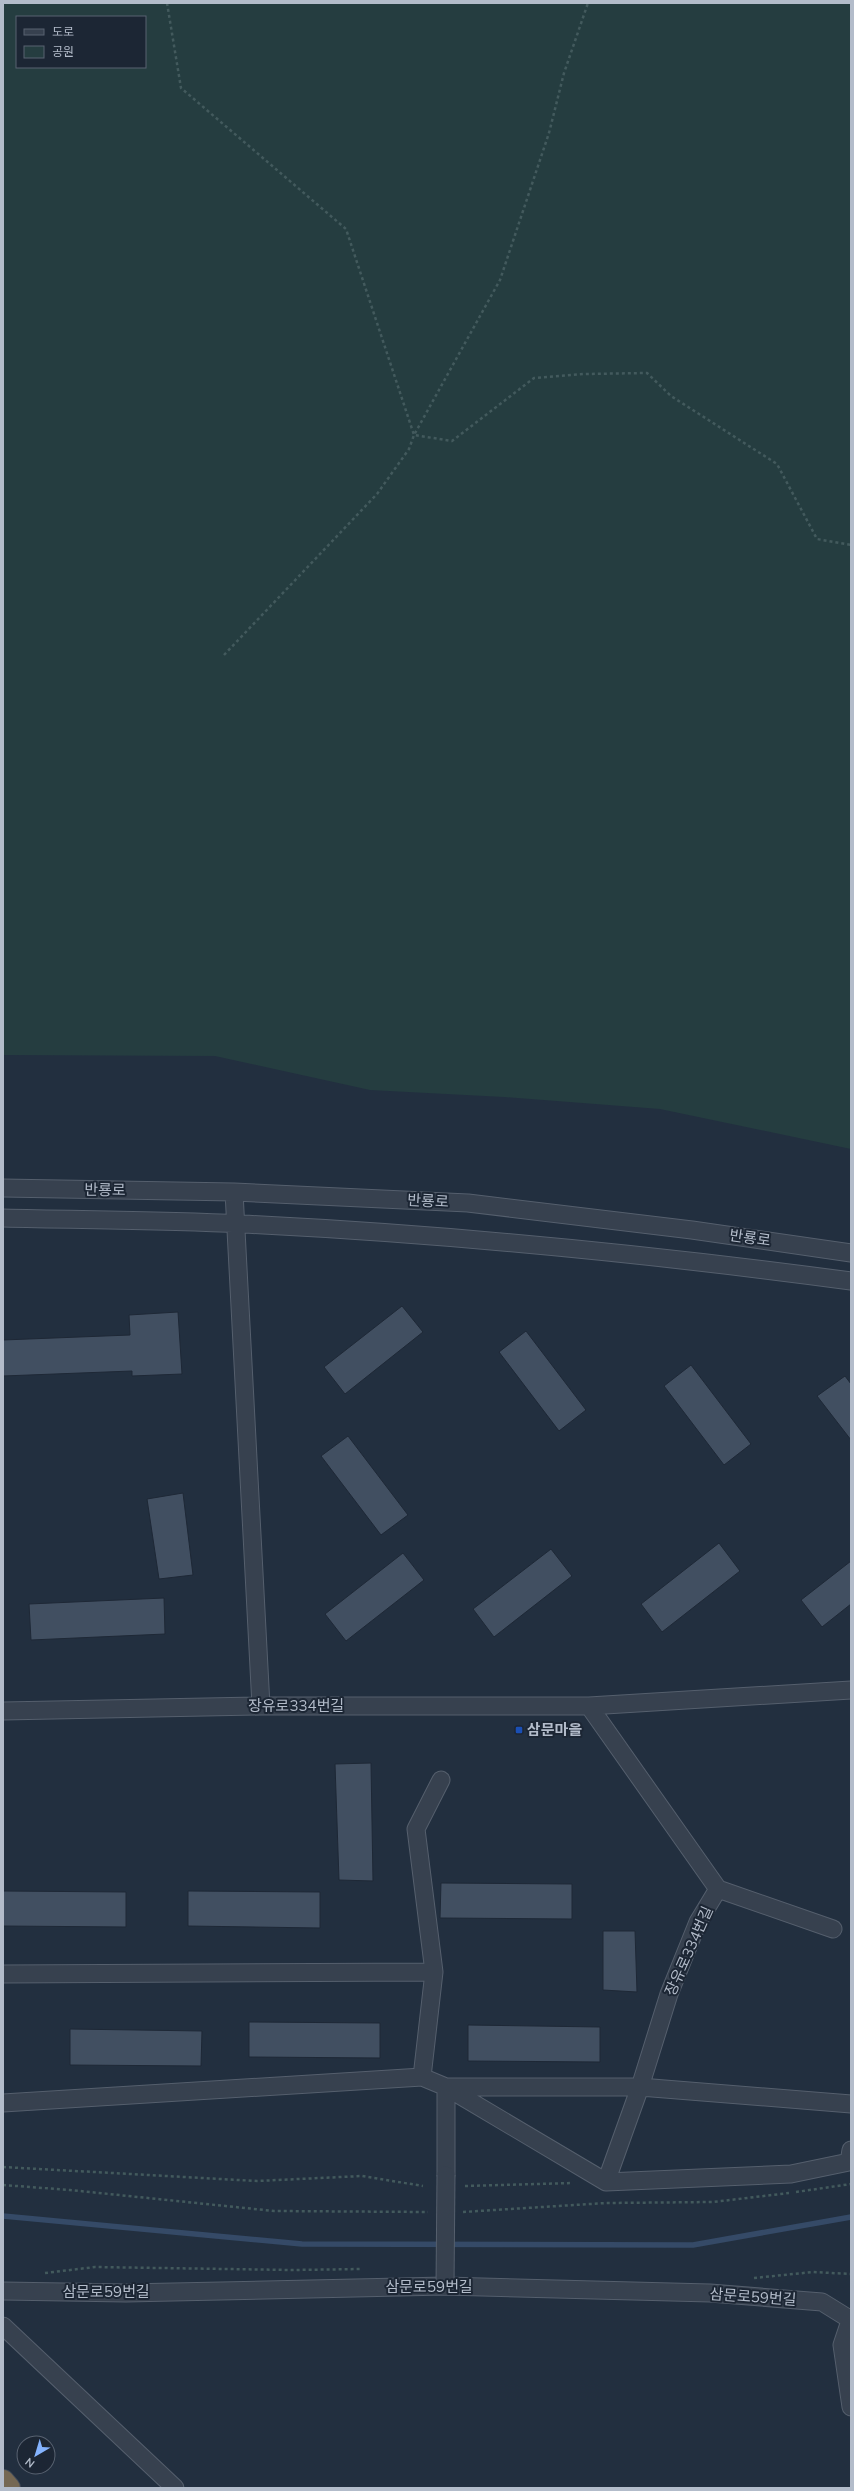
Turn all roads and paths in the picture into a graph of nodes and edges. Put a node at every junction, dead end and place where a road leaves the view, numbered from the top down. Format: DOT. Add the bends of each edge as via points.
graph roads {
  1 [pos="167,3"];
  2 [pos="588,3"];
  3 [pos="414,435"];
  4 [pos="851,545"];
  5 [pos="224,655"];
  6 [pos="3,1188"];
  7 [pos="234,1192"];
  8 [pos="3,1218"];
  9 [pos="236,1223"];
  10 [pos="851,1253"];
  11 [pos="851,1281"];
  12 [pos="851,1690"];
  13 [pos="261,1706"];
  14 [pos="588,1706"];
  15 [pos="3,1712"];
  16 [pos="441,1780"];
  17 [pos="718,1889"];
  18 [pos="832,1929"];
  19 [pos="434,1972"];
  20 [pos="3,1974"];
  21 [pos="422,2077"];
  22 [pos="446,2086"];
  23 [pos="640,2087"];
  24 [pos="3,2103"];
  25 [pos="851,2104"];
  26 [pos="851,2150"];
  27 [pos="3,2167"];
  28 [pos="606,2182"];
  29 [pos="575,2183"];
  30 [pos="423,2186"];
  31 [pos="465,2186"];
  32 [pos="445,2286"];
  33 [pos="3,2291"];
  34 [pos="851,2319"];
  35 [pos="3,2326"];
  36 [pos="851,2407"];
  37 [pos="3,2481"];
  38 [pos="10,2488"];
  39 [pos="174,2488"];
  1 -- 3 [label="path" via="181,88 346,229"];
  2 -- 3 [label="path" via="564,73 549,133 500,280"];
  3 -- 4 [label="path" via="452,440 534,378 647,373 671,396 777,464 817,539"];
  3 -- 5 [label="path" via="409,449 377,494"];
  6 -- 7 [label="street, 반룡로"];
  7 -- 9 [label="street"];
  7 -- 10 [label="street, 반룡로" via="468,1203 692,1230"];
  8 -- 9 [label="street, 반룡로"];
  9 -- 11 [label="street, 반룡로" via="698,1260"];
  9 -- 13 [label="street"];
  12 -- 14 [label="street, 장유로334번길"];
  13 -- 14 [label="street, 장유로334번길"];
  13 -- 15 [label="street, 장유로334번길"];
  14 -- 17 [label="street, 장유로334번길"];
  16 -- 19 [label="street" via="416,1830"];
  17 -- 18 [label="street"];
  17 -- 23 [label="street, 장유로334번길" via="698,1922 669,1994"];
  19 -- 20 [label="street"];
  19 -- 21 [label="street"];
  21 -- 22 [label="street"];
  21 -- 24 [label="street"];
  22 -- 23 [label="street"];
  22 -- 28 [label="street"];
  22 -- 32 [label="street, bridge"];
  23 -- 25 [label="street"];
  23 -- 28 [label="street, 장유로334번길"];
  26 -- 28 [label="street" via="848,2162 791,2174"];
  27 -- 30 [label="path" via="257,2181 362,2176"];
  29 -- 31 [label="path"];
  32 -- 33 [label="street, 삼문로59번길" via="126,2293"];
  32 -- 34 [label="street, 삼문로59번길" via="710,2294 822,2302"];
  34 -- 36 [label="street" via="842,2345"];
  35 -- 39 [label="street"];
  37 -- 38 [label="highway"];
}
